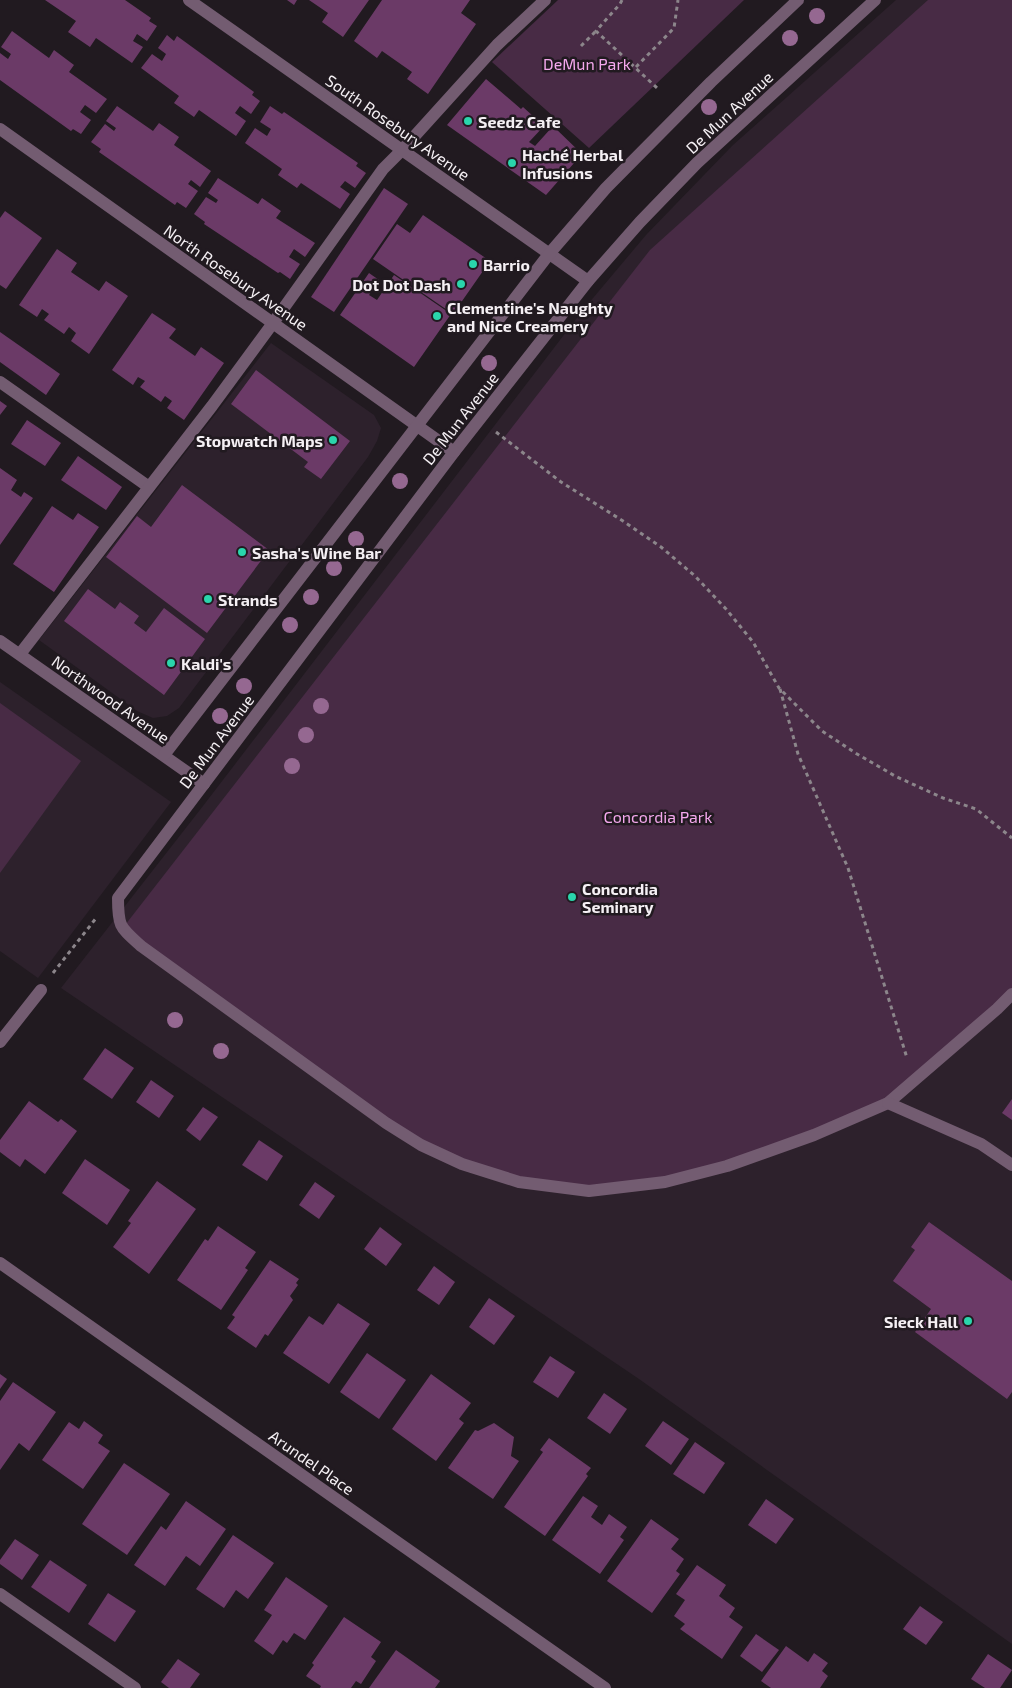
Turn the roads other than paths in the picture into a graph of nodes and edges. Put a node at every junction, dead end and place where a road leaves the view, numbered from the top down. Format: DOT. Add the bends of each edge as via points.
graph roads {
  1 [pos="189,0"];
  2 [pos="545,0"];
  3 [pos="798,0"];
  4 [pos="875,0"];
  5 [pos="0,130"];
  6 [pos="402,150"];
  7 [pos="550,254"];
  8 [pos="588,281"];
  9 [pos="274,324"];
  10 [pos="0,382"];
  11 [pos="417,425"];
  12 [pos="454,452"];
  13 [pos="149,487"];
  14 [pos="0,641"];
  15 [pos="20,654"];
  16 [pos="164,755"];
  17 [pos="204,784"];
  18 [pos="41,990"];
  19 [pos="1012,994"];
  20 [pos="0,1042"];
  21 [pos="888,1103"];
  22 [pos="1012,1165"];
  23 [pos="0,1263"];
  24 [pos="0,1594"];
  25 [pos="135,1688"];
  26 [pos="605,1688"];
  1 -- 6 [label="street, South Rosebury Avenue"];
  2 -- 6 [label="street" via="497,46"];
  3 -- 7 [label="street, De Mun Avenue" via="606,188"];
  4 -- 8 [label="street, De Mun Avenue" via="697,163"];
  5 -- 9 [label="street, North Rosebury Avenue"];
  6 -- 7 [label="street, South Rosebury Avenue"];
  6 -- 9 [label="street" via="383,169"];
  7 -- 8 [label="street, South Rosebury Avenue"];
  7 -- 11 [label="street, De Mun Avenue"];
  8 -- 12 [label="street, De Mun Avenue"];
  9 -- 11 [label="street, North Rosebury Avenue"];
  9 -- 13 [label="street"];
  10 -- 13 [label="street"];
  11 -- 12 [label="street, North Rosebury Avenue"];
  11 -- 16 [label="street, De Mun Avenue"];
  12 -- 17 [label="street, De Mun Avenue"];
  13 -- 15 [label="street"];
  14 -- 15 [label="street, Northwood Avenue"];
  15 -- 16 [label="street, Northwood Avenue"];
  16 -- 17 [label="street, Northwood Avenue"];
  17 -- 21 [label="street, De Mun Avenue" via="118,898 122,928 141,946 421,1145 462,1164 519,1182 589,1190 665,1182 727,1166 814,1135"];
  18 -- 20 [label="street"];
  19 -- 21 [label="street"];
  21 -- 22 [label="street" via="981,1144"];
  23 -- 26 [label="street, Arundel Place"];
  24 -- 25 [label="street"];
}
